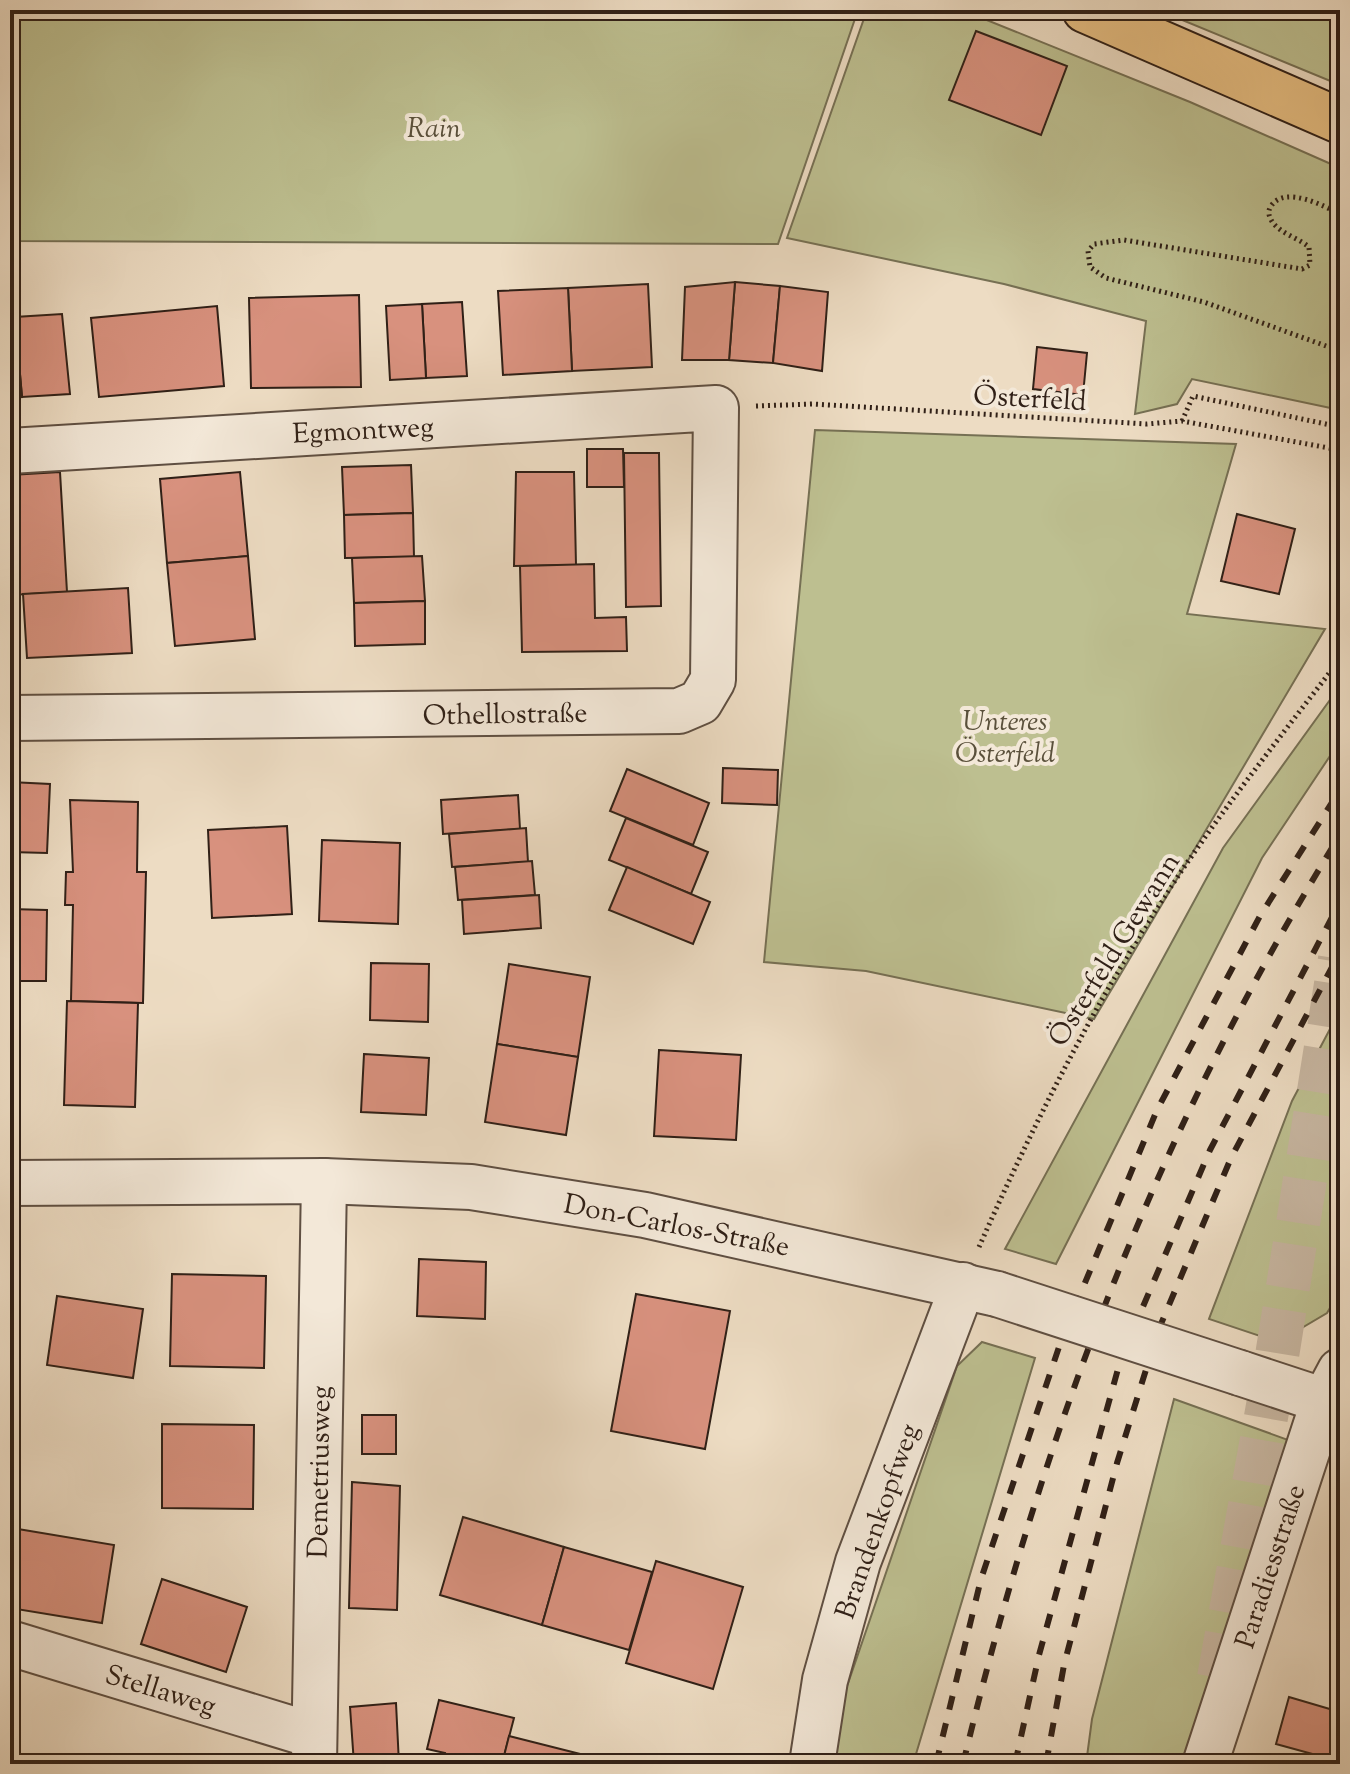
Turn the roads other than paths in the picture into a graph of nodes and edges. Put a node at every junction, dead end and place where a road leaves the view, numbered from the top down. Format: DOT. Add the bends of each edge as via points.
graph roads {
  1 [pos="1085,10"];
  2 [pos="1340,121"];
  3 [pos="716,408"];
  4 [pos="10,451"];
  5 [pos="10,718"];
  6 [pos="324,1181"];
  7 [pos="10,1183"];
  8 [pos="980,1289"];
  9 [pos="1334,1393"];
  10 [pos="10,1643"];
  11 [pos="313,1749"];
  12 [pos="1218,1760"];
  13 [pos="812,1764"];
  1 -- 2 [label="main road"];
  3 -- 4 [label="street, Egmontweg"];
  3 -- 5 [label="street, Othellostraße" via="713,680 700,702 679,711"];
  6 -- 7 [label="street, Don-Carlos-Straße"];
  6 -- 8 [label="street, Don-Carlos-Straße" via="471,1187 616,1210"];
  6 -- 11 [label="street, Demetriusweg"];
  8 -- 9 [label="street, Don-Carlos-Straße, bridge" via="1240,1373"];
  8 -- 13 [label="street, Brandenkopfweg" via="858,1562 825,1680"];
  9 -- 12 [label="street, Paradiesstraße"];
  10 -- 11 [label="street, Stellaweg"];
}
